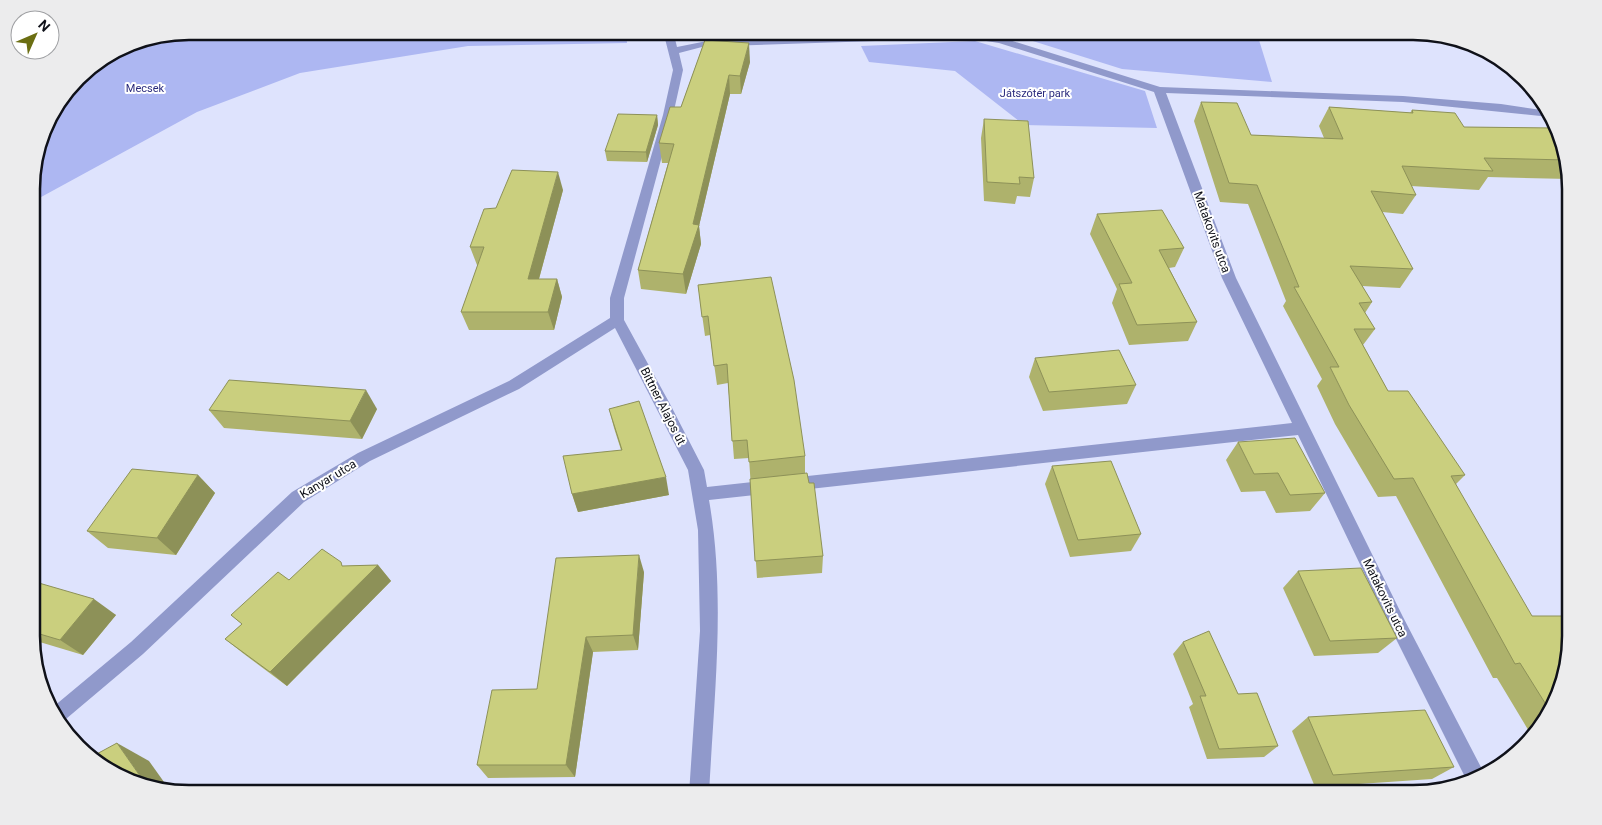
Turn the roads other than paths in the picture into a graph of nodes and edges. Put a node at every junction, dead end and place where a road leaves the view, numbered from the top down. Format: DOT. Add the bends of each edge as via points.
graph roads {
  1 [pos="671,40"];
  2 [pos="810,40"];
  3 [pos="1000,40"];
  4 [pos="715,42"];
  5 [pos="674,51"];
  6 [pos="1159,90"];
  7 [pos="1541,113"];
  8 [pos="617,320"];
  9 [pos="1303,428"];
  10 [pos="700,494"];
  11 [pos="61,712"];
  12 [pos="1473,772"];
  13 [pos="700,785"];
  1 -- 5 [label="street"];
  2 -- 4 [label="street"];
  3 -- 6 [label="street"];
  4 -- 5 [label="street"];
  5 -- 8 [label="street" via="678,70 617,298"];
  6 -- 7 [label="street" via="1437,102"];
  6 -- 9 [label="street, Matakovits utca" via="1229,278"];
  8 -- 10 [label="street, Bittner Alajos út" via="696,470"];
  8 -- 11 [label="street, Kanyar utca" via="514,384 364,457 298,496 137,648"];
  9 -- 10 [label="street"];
  9 -- 12 [label="street, Matakovits utca"];
  10 -- 13 [label="street, Bittner Alajos út" via="706,530 709,632"];
}
